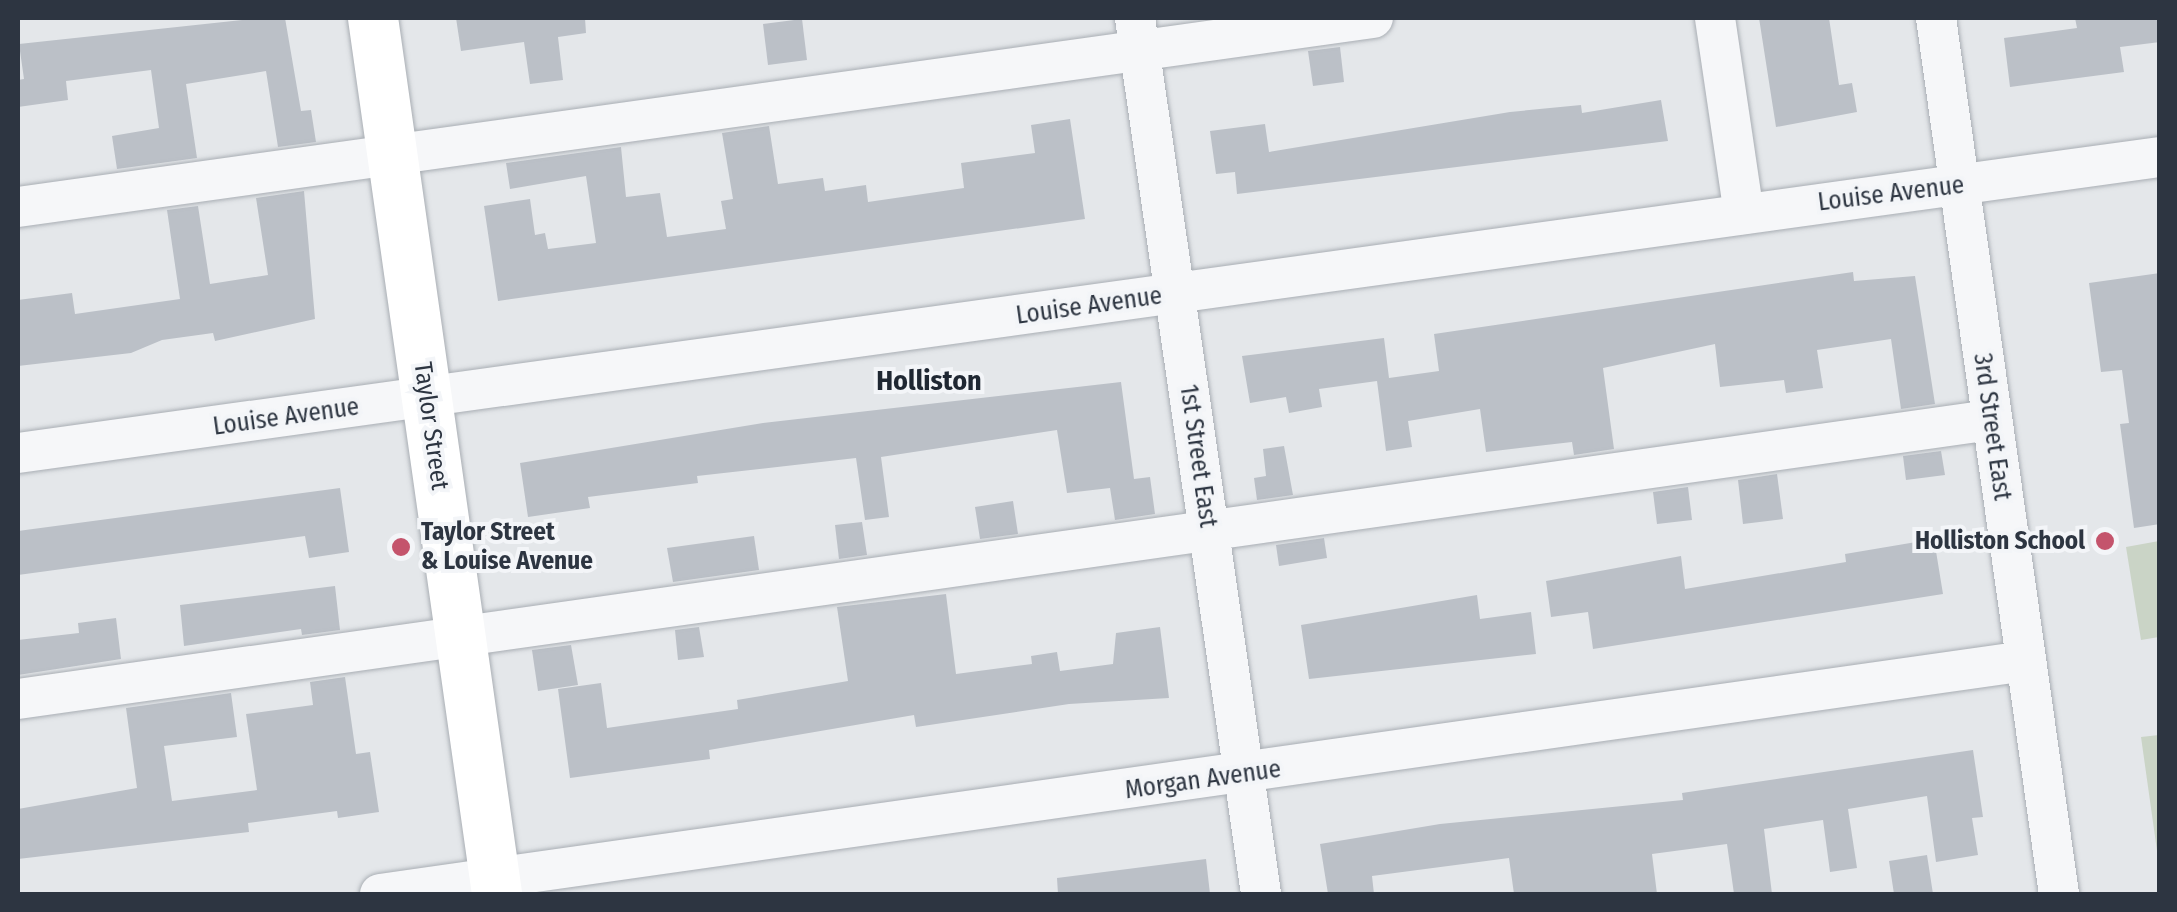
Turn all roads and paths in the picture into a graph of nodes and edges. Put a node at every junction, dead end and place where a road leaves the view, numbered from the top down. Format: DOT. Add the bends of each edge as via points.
graph roads {
  1 [pos="373,18"];
  2 [pos="1373,18"];
  3 [pos="1716,18"];
  4 [pos="1936,18"];
  5 [pos="1137,34"];
  6 [pos="393,154"];
  7 [pos="2160,157"];
  8 [pos="1960,186"];
  9 [pos="18,207"];
  10 [pos="1744,214"];
  11 [pos="1174,294"];
  12 [pos="428,398"];
  13 [pos="1990,420"];
  14 [pos="18,453"];
  15 [pos="1209,533"];
  16 [pos="460,636"];
  17 [pos="2026,661"];
  18 [pos="18,699"];
  19 [pos="1243,775"];
  20 [pos="496,886"];
  21 [pos="380,894"];
  22 [pos="1261,894"];
  23 [pos="2059,894"];
  1 -- 6 [label="main road, Taylor Street"];
  2 -- 5 [label="street"];
  3 -- 10 [label="street"];
  4 -- 8 [label="street, 3rd Street East"];
  5 -- 6 [label="street"];
  5 -- 11 [label="street, 1st Street East"];
  6 -- 9 [label="street"];
  6 -- 12 [label="main road, Taylor Street"];
  7 -- 8 [label="street, Louise Avenue"];
  8 -- 10 [label="street, Louise Avenue"];
  8 -- 13 [label="street, 3rd Street East"];
  10 -- 11 [label="street, Louise Avenue"];
  11 -- 12 [label="street, Louise Avenue"];
  11 -- 15 [label="street, 1st Street East"];
  12 -- 14 [label="street, Louise Avenue"];
  12 -- 16 [label="main road, Taylor Street"];
  13 -- 15 [label="street"];
  13 -- 17 [label="street, 3rd Street East"];
  15 -- 16 [label="street"];
  15 -- 19 [label="street, 1st Street East"];
  16 -- 18 [label="street"];
  16 -- 20 [label="main road, Taylor Street"];
  17 -- 19 [label="street, Morgan Avenue"];
  17 -- 23 [label="street, 3rd Street East"];
  19 -- 20 [label="street, Morgan Avenue"];
  19 -- 22 [label="street, 1st Street East"];
  20 -- 21 [label="street, Morgan Avenue"];
}
